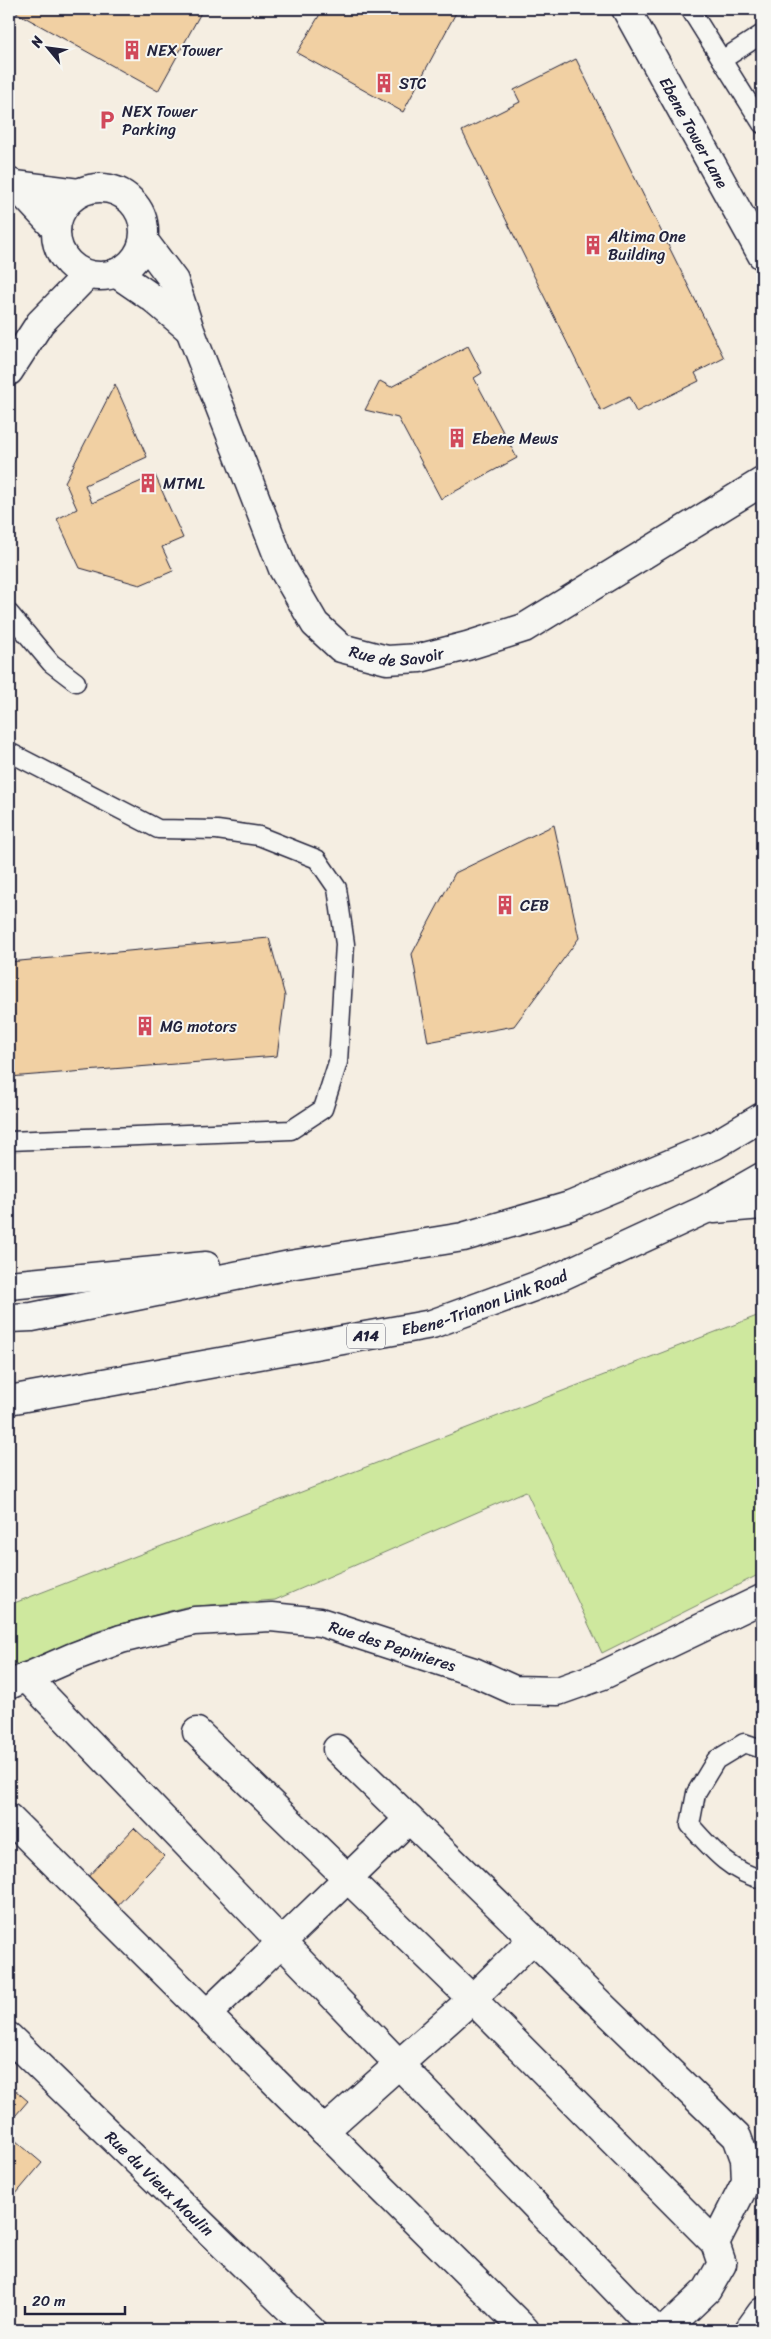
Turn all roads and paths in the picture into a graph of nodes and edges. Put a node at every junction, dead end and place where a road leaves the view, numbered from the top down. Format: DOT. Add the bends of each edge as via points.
graph roads {
  1 [pos="626,9"];
  2 [pos="690,9"];
  3 [pos="762,34"];
  4 [pos="722,60"];
  5 [pos="762,124"];
  6 [pos="12,183"];
  7 [pos="79,193"];
  8 [pos="57,236"];
  9 [pos="144,240"];
  10 [pos="762,255"];
  11 [pos="116,273"];
  12 [pos="88,275"];
  13 [pos="40,323"];
  14 [pos="190,330"];
  15 [pos="9,371"];
  16 [pos="762,482"];
  17 [pos="9,613"];
  18 [pos="76,682"];
  19 [pos="9,752"];
  20 [pos="762,1117"];
  21 [pos="9,1141"];
  22 [pos="762,1177"];
  23 [pos="762,1205"];
  24 [pos="704,1210"];
  25 [pos="290,1265"];
  26 [pos="9,1285"];
  27 [pos="9,1318"];
  28 [pos="9,1400"];
  29 [pos="762,1599"];
  30 [pos="17,1681"];
  31 [pos="197,1732"];
  32 [pos="337,1749"];
  33 [pos="762,1749"];
  34 [pos="9,1818"];
  35 [pos="409,1819"];
  36 [pos="347,1878"];
  37 [pos="762,1879"];
  38 [pos="533,1939"];
  39 [pos="280,1941"];
  40 [pos="472,1999"];
  41 [pos="207,2014"];
  42 [pos="9,2037"];
  43 [pos="400,2065"];
  44 [pos="324,2131"];
  45 [pos="715,2243"];
  46 [pos="762,2312"];
  47 [pos="311,2330"];
  48 [pos="525,2330"];
  49 [pos="655,2330"];
  50 [pos="665,2330"];
  51 [pos="749,2330"];
  1 -- 10 [label="street, Ebene Tower Lane"];
  2 -- 4 [label="lane"];
  3 -- 4 [label="lane"];
  4 -- 5 [label="lane"];
  6 -- 7 [label="street"];
  6 -- 8 [label="street"];
  7 -- 8 [label="street" via="60,215"];
  7 -- 9 [label="street" via="92,188 107,188 132,200 140,212"];
  8 -- 12 [label="street" via="69,263"];
  8 -- 13 [label="street" via="57,279"];
  9 -- 11 [label="street" via="130,266"];
  9 -- 14 [label="street, Rue de Savoir" via="174,281"];
  11 -- 12 [label="street"];
  11 -- 14 [label="street, Rue de Savoir" via="154,298"];
  12 -- 13 [label="street"];
  13 -- 15 [label="street"];
  14 -- 16 [label="street, Rue de Savoir" via="283,569 315,624 340,648 387,660 420,658 524,628"];
  17 -- 18 [label="lane" via="51,662"];
  19 -- 21 [label="lane" via="158,828 217,830 259,836 317,859 337,888 345,944 338,1062 324,1109 291,1130"];
  20 -- 25 [label="street" via="716,1144 570,1206 463,1237"];
  22 -- 24 [label="street, Ebene-Trianon Link Road / A14"];
  23 -- 24 [label="street"];
  24 -- 28 [label="street, Ebene-Trianon Link Road / A14" via="555,1280 432,1324"];
  25 -- 26 [label="street" via="211,1266"];
  25 -- 27 [label="street" via="32,1317"];
  29 -- 30 [label="street, Rue des Pepinieres" via="603,1676 558,1691 514,1690 474,1672 320,1622 271,1617 194,1621 121,1639"];
  30 -- 39 [label="street"];
  31 -- 36 [label="street"];
  32 -- 35 [label="street"];
  33 -- 37 [label="lane" via="744,1744 716,1760 696,1793 690,1825 718,1856 752,1877"];
  34 -- 41 [label="street"];
  35 -- 36 [label="street"];
  35 -- 38 [label="street"];
  36 -- 39 [label="street"];
  36 -- 40 [label="street"];
  38 -- 40 [label="street"];
  38 -- 45 [label="street" via="737,2137 745,2159 746,2182"];
  39 -- 41 [label="street"];
  39 -- 43 [label="street"];
  40 -- 43 [label="street"];
  40 -- 45 [label="street"];
  41 -- 44 [label="street"];
  42 -- 47 [label="street, Rue du Vieux Moulin"];
  43 -- 44 [label="street"];
  43 -- 49 [label="street"];
  44 -- 48 [label="street"];
  45 -- 50 [label="street" via="722,2264 707,2290"];
  46 -- 51 [label="street"];
}
